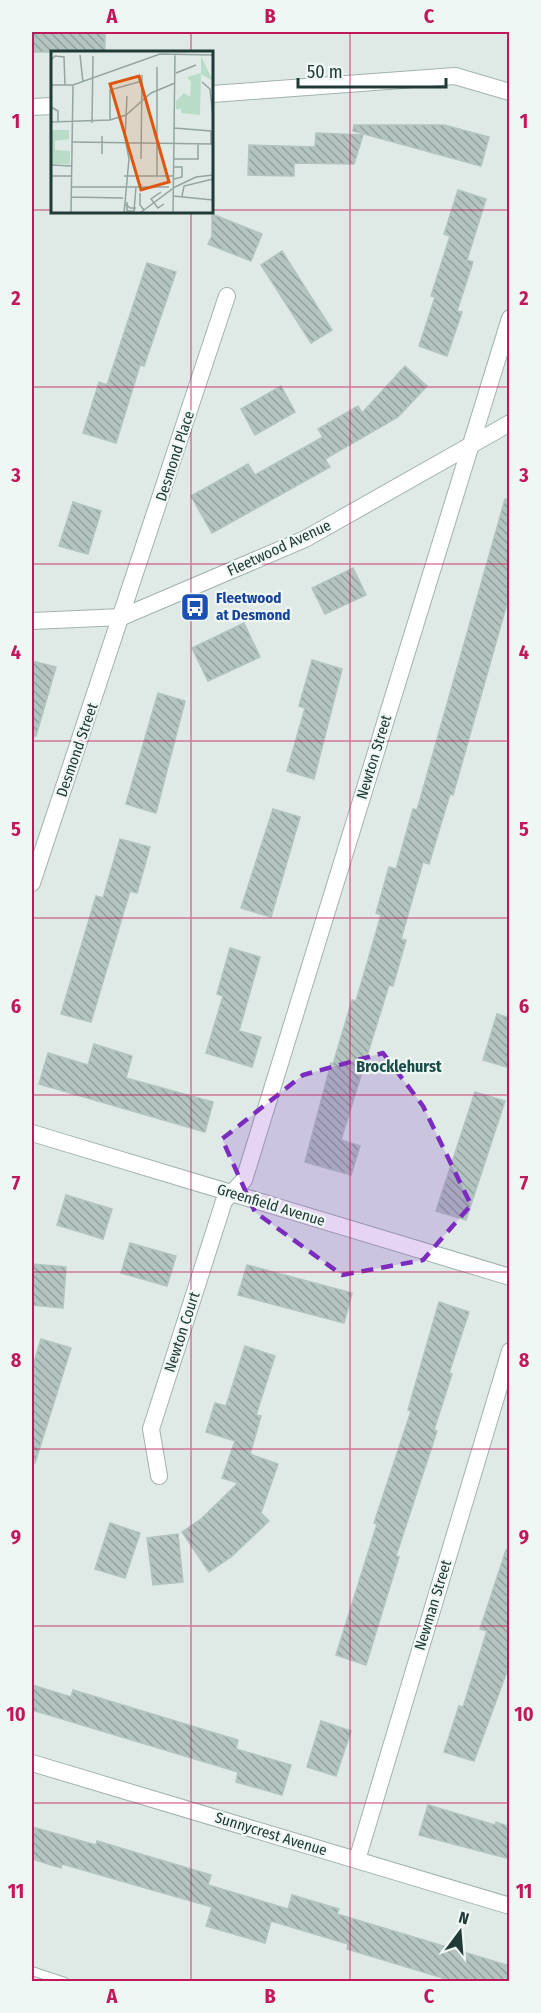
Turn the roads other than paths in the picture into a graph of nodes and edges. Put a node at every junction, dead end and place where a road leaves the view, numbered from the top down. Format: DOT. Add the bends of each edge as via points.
graph roads {
  1 [pos="510,92"];
  2 [pos="213,94"];
  3 [pos="51,106"];
  4 [pos="32,107"];
  5 [pos="227,296"];
  6 [pos="510,318"];
  7 [pos="510,423"];
  8 [pos="469,446"];
  9 [pos="122,617"];
  10 [pos="32,621"];
  11 [pos="32,883"];
  12 [pos="32,1133"];
  13 [pos="232,1193"];
  14 [pos="510,1277"];
  15 [pos="510,1351"];
  16 [pos="159,1476"];
  17 [pos="32,1763"];
  18 [pos="357,1860"];
  19 [pos="510,1906"];
  20 [pos="32,1971"];
  21 [pos="65,1982"];
  1 -- 2 [label="street" via="455,76"];
  3 -- 4 [label="street"];
  5 -- 9 [label="street, Desmond Place"];
  6 -- 8 [label="street, Newton Street"];
  7 -- 8 [label="street, Fleetwood Avenue"];
  8 -- 9 [label="street, Fleetwood Avenue" via="305,539"];
  8 -- 13 [label="street, Newton Street" via="244,1180"];
  9 -- 10 [label="street, Fleetwood Avenue"];
  9 -- 11 [label="street, Desmond Street"];
  12 -- 13 [label="street, Greenfield Avenue"];
  13 -- 14 [label="street, Greenfield Avenue"];
  13 -- 16 [label="street, Newton Court" via="224,1201 152,1429"];
  15 -- 18 [label="street, Newman Street"];
  17 -- 18 [label="street, Sunnycrest Avenue"];
  18 -- 19 [label="street, Sunnycrest Avenue"];
  20 -- 21 [label="lane"];
}
